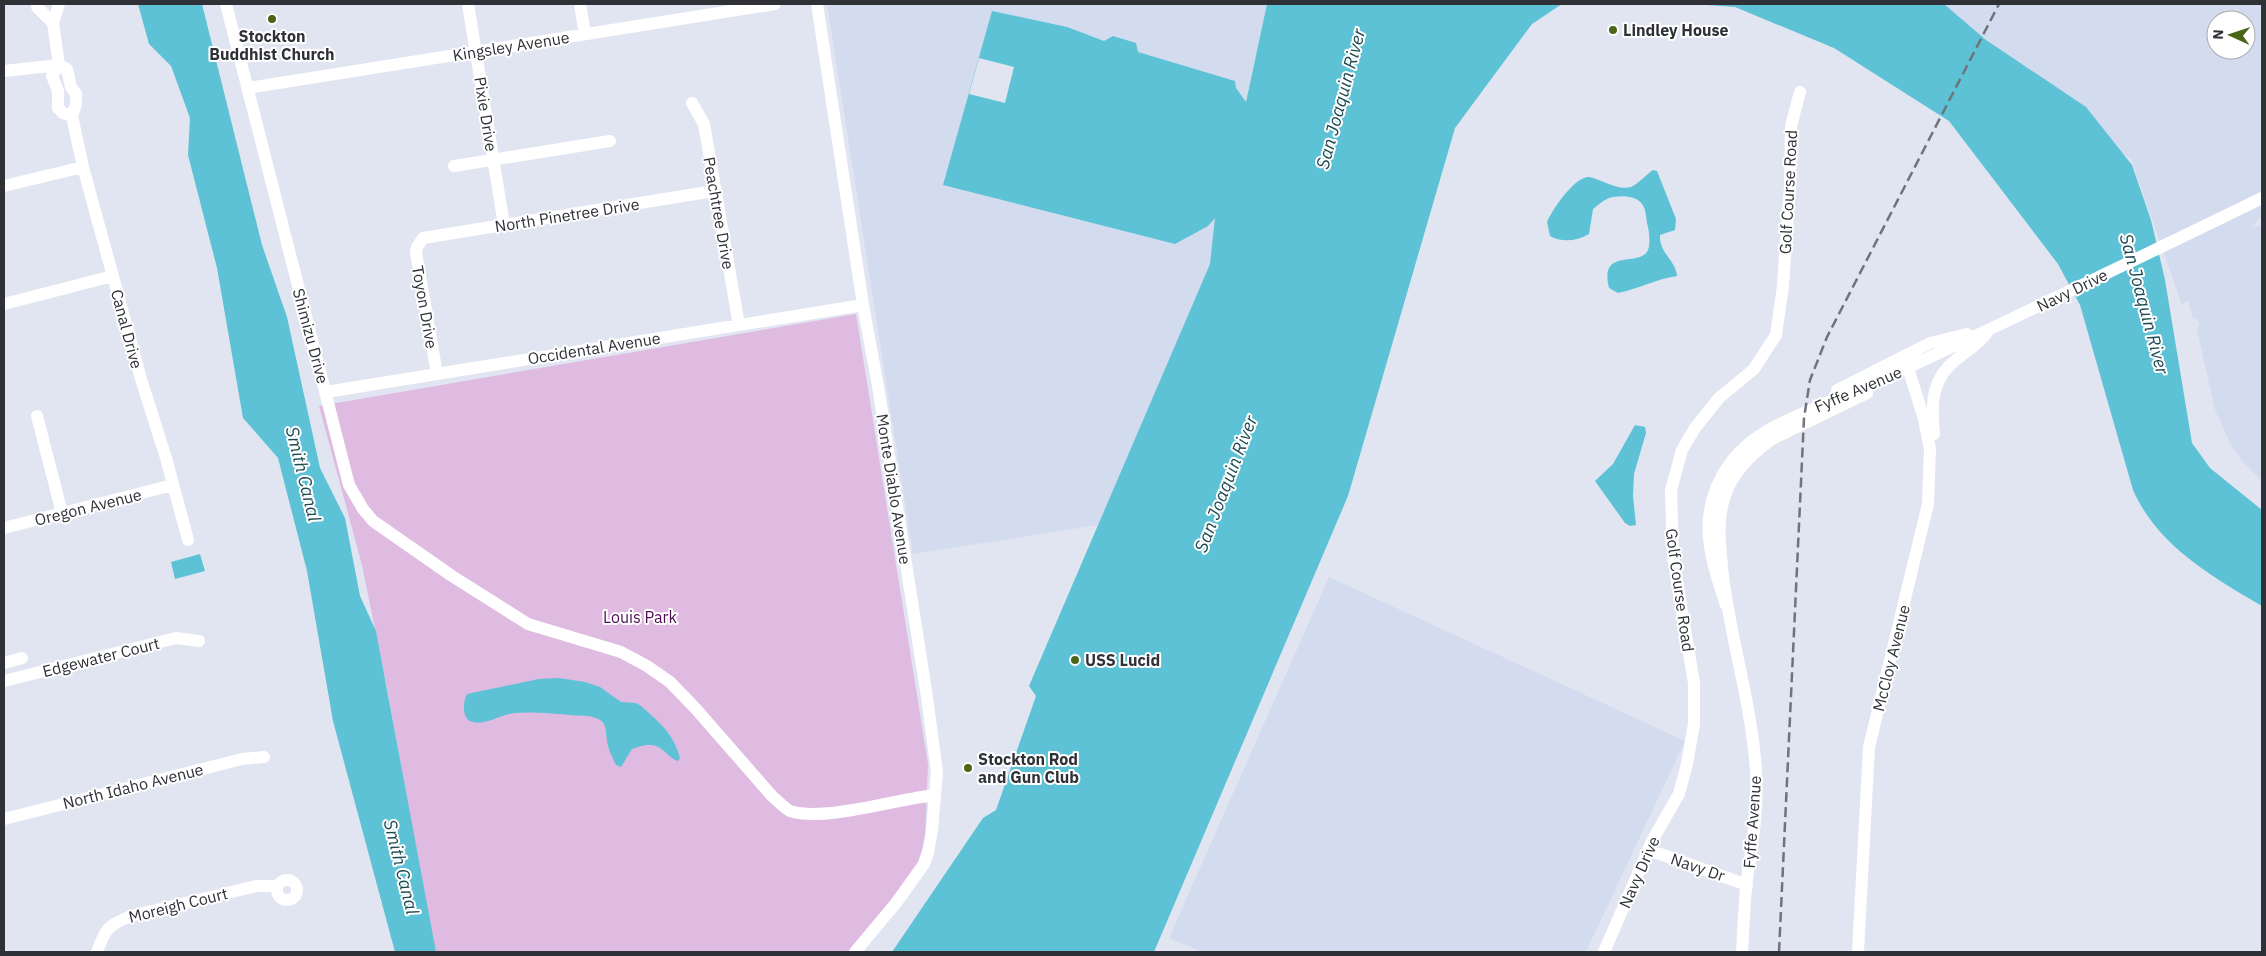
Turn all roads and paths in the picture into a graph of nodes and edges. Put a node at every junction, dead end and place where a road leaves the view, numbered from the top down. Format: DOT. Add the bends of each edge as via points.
graph roads {
  1 [pos="37,4"];
  2 [pos="59,4"];
  3 [pos="226,4"];
  4 [pos="468,4"];
  5 [pos="580,4"];
  6 [pos="774,4"];
  7 [pos="817,4"];
  8 [pos="696,10"];
  9 [pos="54,23"];
  10 [pos="585,34"];
  11 [pos="476,52"];
  12 [pos="59,65"];
  13 [pos="4,71"];
  14 [pos="71,87"];
  15 [pos="248,88"];
  16 [pos="58,91"];
  17 [pos="1800,92"];
  18 [pos="692,103"];
  19 [pos="72,116"];
  20 [pos="610,141"];
  21 [pos="493,160"];
  22 [pos="454,166"];
  23 [pos="83,167"];
  24 [pos="4,186"];
  25 [pos="714,191"];
  26 [pos="2262,198"];
  27 [pos="504,225"];
  28 [pos="420,241"];
  29 [pos="113,276"];
  30 [pos="4,304"];
  31 [pos="863,305"];
  32 [pos="739,325"];
  33 [pos="1989,330"];
  34 [pos="1908,368"];
  35 [pos="437,374"];
  36 [pos="326,392"];
  37 [pos="1834,400"];
  38 [pos="37,416"];
  39 [pos="1774,430"];
  40 [pos="173,485"];
  41 [pos="62,513"];
  42 [pos="4,528"];
  43 [pos="188,540"];
  44 [pos="1920,543"];
  45 [pos="199,641"];
  46 [pos="22,658"];
  47 [pos="4,663"];
  48 [pos="4,681"];
  49 [pos="264,757"];
  50 [pos="1679,794"];
  51 [pos="936,795"];
  52 [pos="4,819"];
  53 [pos="1649,850"];
  54 [pos="1747,885"];
  55 [pos="277,886"];
  56 [pos="97,952"];
  57 [pos="855,952"];
  58 [pos="1604,952"];
  59 [pos="1742,952"];
  60 [pos="1858,952"];
  1 -- 9 [label="street"];
  2 -- 9 [label="street, Canal Drive"];
  3 -- 15 [label="street, Shimizu Drive"];
  4 -- 11 [label="street, Pixie Drive"];
  5 -- 10 [label="street"];
  6 -- 8 [label="street, Kingsley Avenue"];
  7 -- 31 [label="street, Monte Diablo Avenue"];
  8 -- 10 [label="street, Kingsley Avenue"];
  9 -- 12 [label="street, Canal Drive"];
  10 -- 11 [label="street, Kingsley Avenue"];
  11 -- 15 [label="street, Kingsley Avenue"];
  11 -- 21 [label="street, Pixie Drive"];
  12 -- 13 [label="street"];
  12 -- 14 [label="street, Canal Drive" via="67,69"];
  12 -- 16 [label="street, Canal Drive" via="52,76"];
  14 -- 16 [label="street"];
  14 -- 19 [label="street, Canal Drive" via="76,94"];
  15 -- 36 [label="street, Shimizu Drive"];
  16 -- 19 [label="street, Canal Drive" via="58,108"];
  17 -- 50 [label="street, Golf Course Road" via="1792,117 1783,286 1776,335 1754,369 1719,398 1695,428 1682,450 1671,490 1673,557 1694,683 1691,743"];
  18 -- 25 [label="street, Peachtree Drive" via="704,124"];
  19 -- 23 [label="street, Canal Drive"];
  20 -- 21 [label="street"];
  21 -- 22 [label="street"];
  21 -- 27 [label="street, Pixie Drive"];
  23 -- 24 [label="street"];
  23 -- 29 [label="street, Canal Drive"];
  25 -- 27 [label="street, North Pinetree Drive"];
  25 -- 32 [label="street, Peachtree Drive"];
  26 -- 33 [label="street, Navy Drive"];
  27 -- 28 [label="street, North Pinetree Drive" via="428,236"];
  28 -- 35 [label="street, Toyon Drive" via="416,254"];
  29 -- 30 [label="street"];
  29 -- 40 [label="street, Canal Drive"];
  31 -- 32 [label="street, Occidental Avenue"];
  31 -- 51 [label="street, Monte Diablo Avenue" via="936,755"];
  32 -- 35 [label="street, Occidental Avenue"];
  33 -- 34 [label="street, Navy Drive"];
  33 -- 37 [label="street" via="1930,343"];
  33 -- 44 [label="street" via="1976,347 1948,367 1931,404 1938,482"];
  34 -- 37 [label="street, Fyffe Avenue" via="1861,396"];
  34 -- 44 [label="street, McCloy Avenue" via="1930,449 1928,504"];
  35 -- 36 [label="street, Occidental Avenue"];
  36 -- 51 [label="street, Shimizu Drive" via="349,484 363,509 385,530 528,624 620,652 662,677 696,709 747,769 788,810 825,814"];
  37 -- 39 [label="street, Fyffe Avenue"];
  37 -- 39 [label="street"];
  38 -- 41 [label="street"];
  39 -- 54 [label="street, Fyffe Avenue" via="1755,437 1730,463 1713,496 1708,521 1711,561 1726,606 1754,740 1757,796"];
  40 -- 41 [label="street, Oregon Avenue"];
  40 -- 43 [label="street, Canal Drive"];
  41 -- 42 [label="street, Oregon Avenue"];
  44 -- 60 [label="street, McCloy Avenue" via="1869,747"];
  45 -- 48 [label="street, Edgewater Court" via="176,638"];
  46 -- 47 [label="street"];
  49 -- 52 [label="street, North Idaho Avenue" via="242,758"];
  50 -- 53 [label="street, Navy Drive"];
  51 -- 57 [label="street, Monte Diablo Avenue" via="924,864"];
  53 -- 54 [label="street, Navy Dr"];
  53 -- 58 [label="street, Navy Drive"];
  54 -- 59 [label="street, Fyffe Avenue"];
  55 -- 56 [label="street, Moreigh Court" via="256,886 131,916 112,923"];
}
